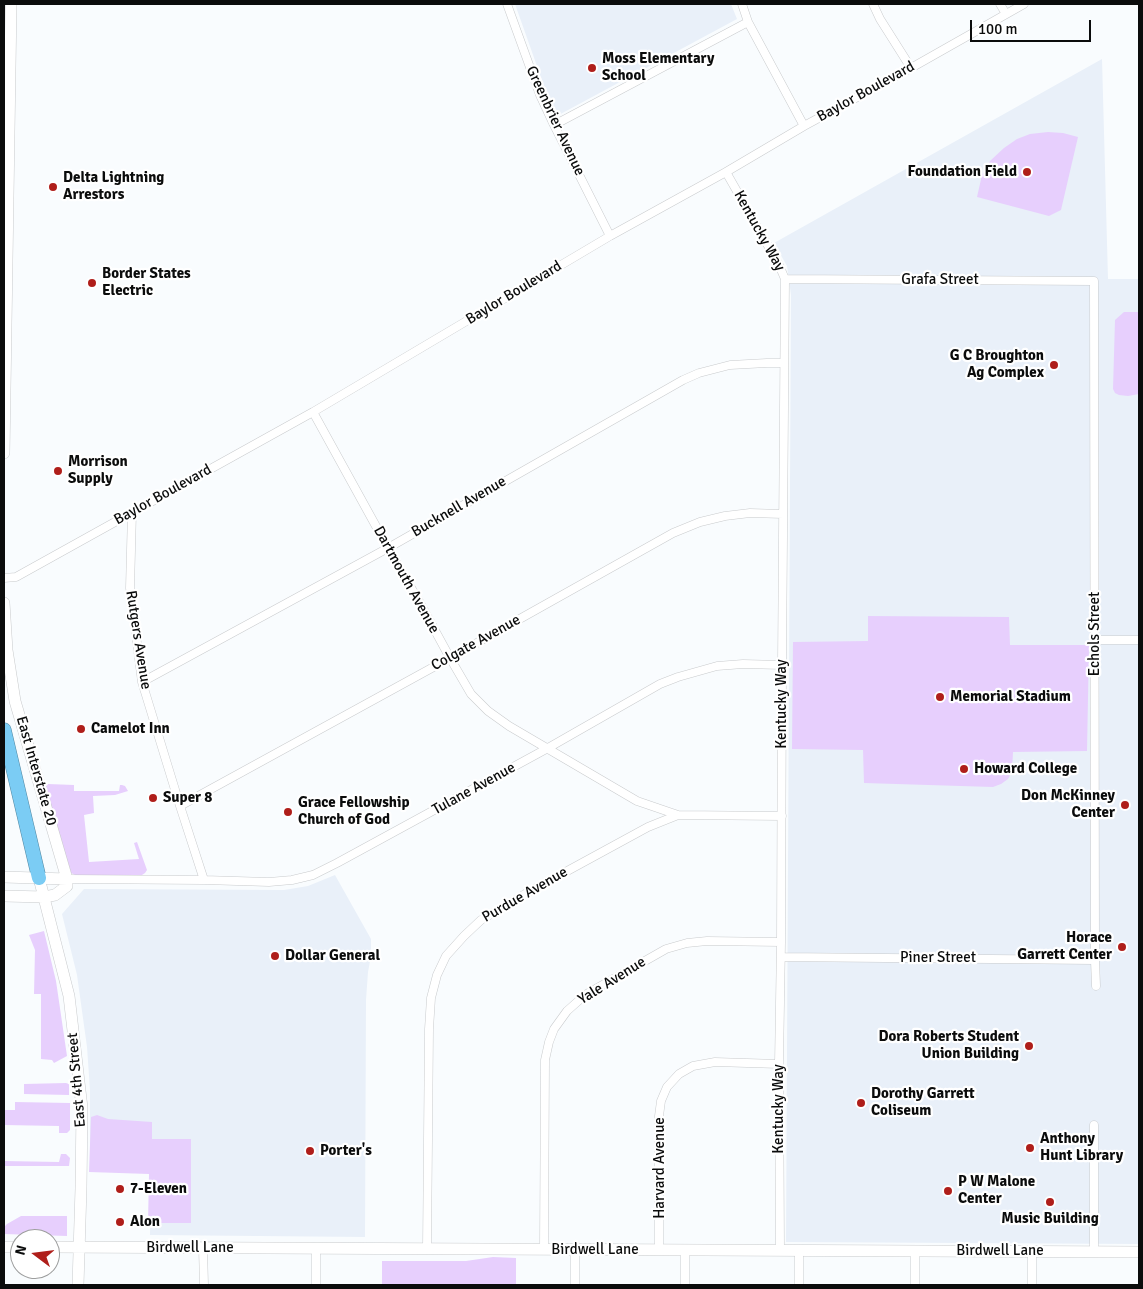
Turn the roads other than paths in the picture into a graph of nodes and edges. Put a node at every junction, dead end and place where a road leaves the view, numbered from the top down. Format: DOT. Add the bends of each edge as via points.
graph roads {
  1 [pos="11,4"];
  2 [pos="507,4"];
  3 [pos="742,4"];
  4 [pos="873,4"];
  5 [pos="1000,4"];
  6 [pos="1024,4"];
  7 [pos="1006,14"];
  8 [pos="748,22"];
  9 [pos="911,68"];
  10 [pos="554,125"];
  11 [pos="804,126"];
  12 [pos="726,172"];
  13 [pos="610,236"];
  14 [pos="785,279"];
  15 [pos="1094,281"];
  16 [pos="784,363"];
  17 [pos="313,412"];
  18 [pos="4,453"];
  19 [pos="132,512"];
  20 [pos="783,514"];
  21 [pos="388,548"];
  22 [pos="4,578"];
  23 [pos="4,603"];
  24 [pos="1095,640"];
  25 [pos="1139,640"];
  26 [pos="450,658"];
  27 [pos="782,665"];
  28 [pos="142,682"];
  29 [pos="4,730"];
  30 [pos="548,748"];
  31 [pos="180,806"];
  32 [pos="678,815"];
  33 [pos="782,816"];
  34 [pos="4,877"];
  35 [pos="39,878"];
  36 [pos="67,879"];
  37 [pos="204,880"];
  38 [pos="4,896"];
  39 [pos="44,897"];
  40 [pos="781,942"];
  41 [pos="781,957"];
  42 [pos="1094,960"];
  43 [pos="1096,986"];
  44 [pos="779,1064"];
  45 [pos="1094,1125"];
  46 [pos="60,1247"];
  47 [pos="78,1247"];
  48 [pos="204,1248"];
  49 [pos="316,1248"];
  50 [pos="427,1249"];
  51 [pos="544,1249"];
  52 [pos="575,1250"];
  53 [pos="659,1250"];
  54 [pos="685,1250"];
  55 [pos="780,1250"];
  56 [pos="799,1250"];
  57 [pos="915,1251"];
  58 [pos="1032,1252"];
  59 [pos="1094,1252"];
  60 [pos="1139,1252"];
  61 [pos="78,1285"];
  62 [pos="204,1285"];
  63 [pos="316,1285"];
  64 [pos="575,1285"];
  65 [pos="685,1285"];
  66 [pos="799,1285"];
  67 [pos="915,1285"];
  68 [pos="1032,1285"];
  1 -- 18 [label="main road"];
  2 -- 10 [label="street, Greenbrier Avenue"];
  3 -- 8 [label="street"];
  4 -- 9 [label="street"];
  5 -- 7 [label="street"];
  6 -- 7 [label="street, Baylor Boulevard"];
  7 -- 9 [label="street, Baylor Boulevard"];
  8 -- 10 [label="street"];
  8 -- 11 [label="street"];
  9 -- 11 [label="street, Baylor Boulevard"];
  10 -- 13 [label="street, Greenbrier Avenue"];
  11 -- 12 [label="street, Baylor Boulevard"];
  12 -- 13 [label="street, Baylor Boulevard"];
  12 -- 14 [label="street, Kentucky Way"];
  13 -- 17 [label="street, Baylor Boulevard"];
  14 -- 15 [label="street, Grafa Street"];
  14 -- 16 [label="street, Kentucky Way"];
  15 -- 24 [label="street, Echols Street"];
  16 -- 20 [label="street, Kentucky Way"];
  16 -- 21 [label="street, Bucknell Avenue" via="730,365 683,380"];
  17 -- 19 [label="street, Baylor Boulevard"];
  17 -- 21 [label="street, Dartmouth Avenue"];
  19 -- 22 [label="street, Baylor Boulevard" via="16,577"];
  19 -- 28 [label="street, Rutgers Avenue" via="130,588"];
  20 -- 26 [label="street, Colgate Avenue" via="725,516 674,533"];
  20 -- 27 [label="street, Kentucky Way"];
  21 -- 26 [label="street, Dartmouth Avenue"];
  21 -- 28 [label="street, Bucknell Avenue"];
  23 -- 36 [label="main road, East Interstate 20" via="15,700"];
  24 -- 25 [label="street"];
  24 -- 42 [label="street, Echols Street"];
  26 -- 30 [label="street, Dartmouth Avenue" via="472,694 488,711"];
  26 -- 31 [label="street, Colgate Avenue"];
  27 -- 30 [label="street, Tulane Avenue" via="717,666 678,677"];
  27 -- 33 [label="street, Kentucky Way"];
  28 -- 31 [label="street, Rutgers Avenue"];
  29 -- 35 [label="highway"];
  30 -- 32 [label="street, Dartmouth Avenue" via="636,801"];
  30 -- 37 [label="street, Tulane Avenue" via="313,875 269,882"];
  31 -- 37 [label="street, Rutgers Avenue"];
  32 -- 33 [label="street, Purdue Avenue"];
  32 -- 50 [label="street, Purdue Avenue" via="648,827 481,920 446,956 431,998"];
  33 -- 40 [label="street, Kentucky Way"];
  34 -- 35 [label="main road, Tulane Avenue"];
  35 -- 36 [label="main road, Tulane Avenue"];
  35 -- 39 [label="main road, East 4th Street"];
  36 -- 37 [label="street, Tulane Avenue"];
  36 -- 39 [label="main road" via="67,886 55,895"];
  38 -- 39 [label="main road"];
  39 -- 47 [label="main road, East 4th Street" via="69,996 82,1108"];
  40 -- 41 [label="street, Kentucky Way"];
  40 -- 51 [label="street, Yale Avenue" via="707,940 666,949 585,994 567,1012 548,1042 545,1060"];
  41 -- 42 [label="street, Piner Street"];
  41 -- 44 [label="street, Kentucky Way"];
  42 -- 43 [label="street, Echols Street"];
  44 -- 53 [label="street, Harvard Avenue" via="715,1062 693,1066 679,1074 667,1087 659,1116"];
  44 -- 55 [label="street, Kentucky Way"];
  45 -- 59 [label="street"];
  46 -- 47 [label="main road, Birdwell Lane"];
  47 -- 48 [label="main road, Birdwell Lane"];
  47 -- 61 [label="main road, East 4th Street"];
  48 -- 49 [label="main road, Birdwell Lane"];
  48 -- 62 [label="street"];
  49 -- 50 [label="main road, Birdwell Lane"];
  49 -- 63 [label="street"];
  50 -- 51 [label="main road, Birdwell Lane"];
  51 -- 52 [label="main road, Birdwell Lane"];
  52 -- 53 [label="main road, Birdwell Lane"];
  52 -- 64 [label="street"];
  53 -- 54 [label="main road, Birdwell Lane"];
  54 -- 55 [label="main road, Birdwell Lane"];
  54 -- 65 [label="street"];
  55 -- 56 [label="main road, Birdwell Lane"];
  56 -- 57 [label="main road, Birdwell Lane"];
  56 -- 66 [label="street"];
  57 -- 58 [label="main road, Birdwell Lane"];
  57 -- 67 [label="street"];
  58 -- 59 [label="main road, Birdwell Lane"];
  58 -- 68 [label="street"];
  59 -- 60 [label="main road, Birdwell Lane"];
}
